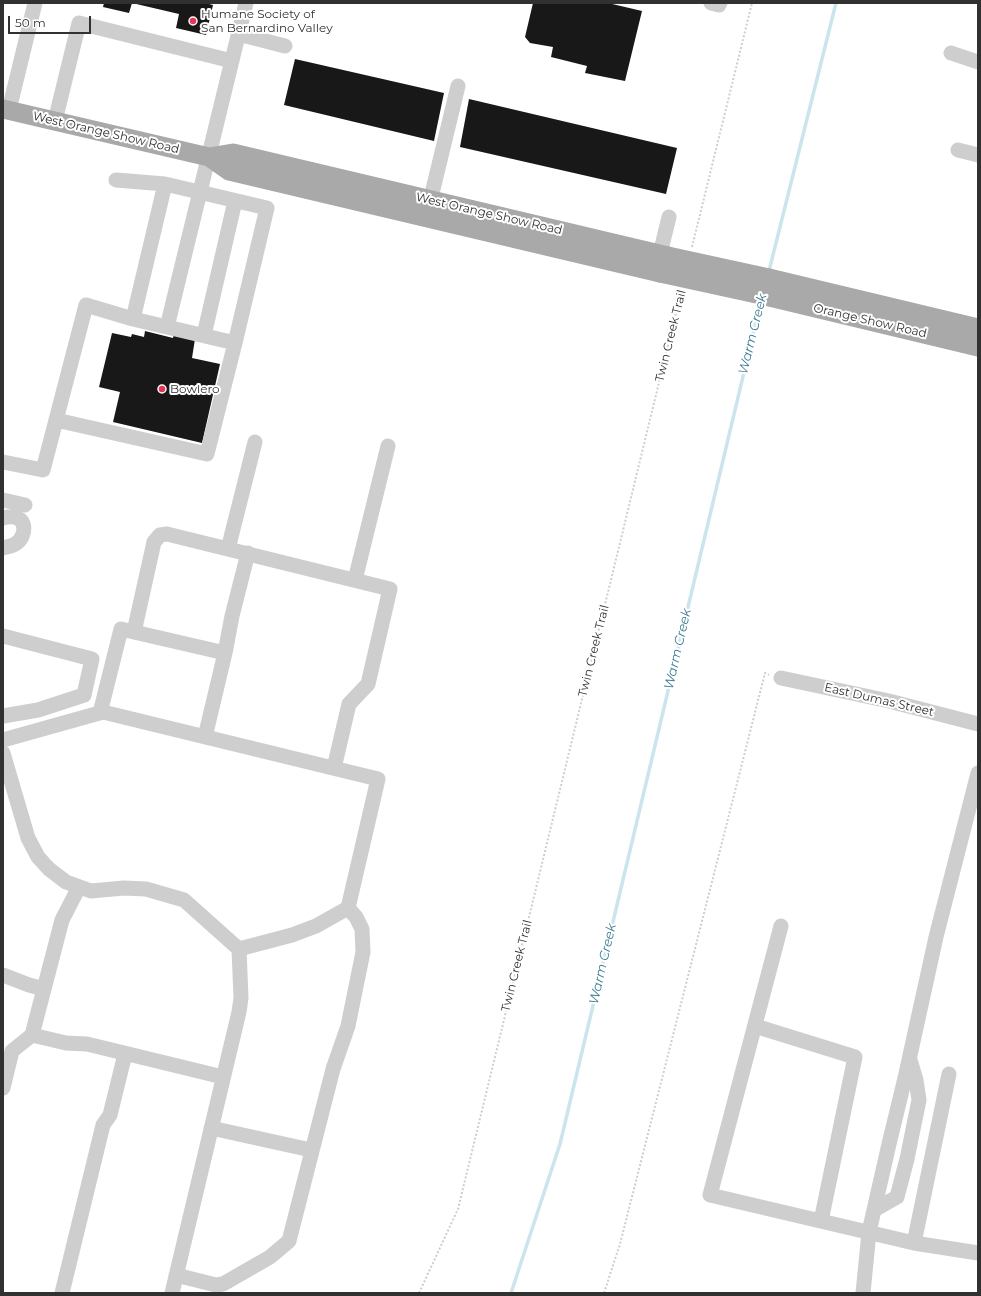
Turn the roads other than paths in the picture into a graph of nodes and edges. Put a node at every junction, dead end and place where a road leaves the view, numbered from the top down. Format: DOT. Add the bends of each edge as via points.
graph roads {
  1 [pos="246,3"];
  2 [pos="31,4"];
  3 [pos="238,34"];
  4 [pos="285,46"];
  5 [pos="951,53"];
  6 [pos="232,61"];
  7 [pos="978,62"];
  8 [pos="458,86"];
  9 [pos="6,110"];
  10 [pos="55,121"];
  11 [pos="958,150"];
  12 [pos="978,155"];
  13 [pos="209,157"];
  14 [pos="116,180"];
  15 [pos="165,184"];
  16 [pos="200,192"];
  17 [pos="430,200"];
  18 [pos="235,201"];
  19 [pos="669,217"];
  20 [pos="426,218"];
  21 [pos="664,255"];
  22 [pos="769,278"];
  23 [pos="761,295"];
  24 [pos="133,319"];
  25 [pos="167,327"];
  26 [pos="978,328"];
  27 [pos="204,335"];
  28 [pos="235,343"];
  29 [pos="978,347"];
  30 [pos="56,420"];
  31 [pos="255,442"];
  32 [pos="388,446"];
  33 [pos="3,462"];
  34 [pos="3,500"];
  35 [pos="26,505"];
  36 [pos="3,518"];
  37 [pos="3,548"];
  38 [pos="228,549"];
  39 [pos="248,553"];
  40 [pos="355,580"];
  41 [pos="134,632"];
  42 [pos="3,636"];
  43 [pos="225,653"];
  44 [pos="781,678"];
  45 [pos="100,713"];
  46 [pos="3,716"];
  47 [pos="978,724"];
  48 [pos="206,737"];
  49 [pos="3,740"];
  50 [pos="3,753"];
  51 [pos="334,768"];
  52 [pos="978,774"];
  53 [pos="79,887"];
  54 [pos="348,908"];
  55 [pos="781,926"];
  56 [pos="239,949"];
  57 [pos="3,975"];
  58 [pos="44,989"];
  59 [pos="755,1026"];
  60 [pos="32,1035"];
  61 [pos="125,1054"];
  62 [pos="910,1056"];
  63 [pos="949,1074"];
  64 [pos="223,1077"];
  65 [pos="3,1088"];
  66 [pos="211,1128"];
  67 [pos="311,1150"];
  68 [pos="874,1210"];
  69 [pos="821,1221"];
  70 [pos="869,1232"];
  71 [pos="914,1243"];
  72 [pos="978,1253"];
  73 [pos="176,1275"];
  74 [pos="62,1293"];
  75 [pos="172,1293"];
  76 [pos="863,1293"];
  1 -- 3 [label="street"];
  2 -- 9 [label="street"];
  3 -- 4 [label="street"];
  3 -- 6 [label="street"];
  5 -- 7 [label="street"];
  6 -- 10 [label="street" via="79,23"];
  6 -- 13 [label="street"];
  8 -- 17 [label="street"];
  9 -- 10 [label="main road, West Orange Show Road"];
  10 -- 13 [label="main road, West Orange Show Road"];
  11 -- 12 [label="street"];
  13 -- 16 [label="street"];
  13 -- 17 [label="main road, West Orange Show Road" via="233,153"];
  13 -- 20 [label="main road, West Orange Show Road" via="230,171"];
  14 -- 15 [label="street"];
  15 -- 16 [label="street"];
  15 -- 24 [label="street"];
  16 -- 18 [label="street"];
  16 -- 25 [label="street"];
  17 -- 20 [label="street"];
  17 -- 21 [label="main road, West Orange Show Road"];
  18 -- 27 [label="street"];
  18 -- 28 [label="street" via="267,208"];
  19 -- 21 [label="street"];
  20 -- 23 [label="main road, West Orange Show Road, bridge"];
  21 -- 22 [label="main road, West Orange Show Road, bridge"];
  22 -- 26 [label="main road, Orange Show Road"];
  23 -- 29 [label="main road, Orange Show Road"];
  24 -- 25 [label="street"];
  24 -- 30 [label="street" via="86,305"];
  25 -- 27 [label="street"];
  27 -- 28 [label="street"];
  28 -- 30 [label="street" via="207,454"];
  30 -- 33 [label="street" via="43,470"];
  31 -- 38 [label="street"];
  32 -- 40 [label="street"];
  34 -- 35 [label="street"];
  36 -- 37 [label="street" via="15,516 21,519 24,530 16,544"];
  38 -- 39 [label="street"];
  38 -- 41 [label="street" via="167,534 160,535 154,542"];
  39 -- 40 [label="street"];
  39 -- 43 [label="street"];
  40 -- 51 [label="street" via="390,589 368,684 348,704"];
  41 -- 43 [label="street"];
  41 -- 45 [label="street" via="121,629"];
  42 -- 46 [label="street" via="92,658 84,695 38,710"];
  43 -- 48 [label="street"];
  44 -- 47 [label="street, East Dumas Street" via="889,701"];
  45 -- 48 [label="street"];
  45 -- 49 [label="street"];
  48 -- 51 [label="street"];
  50 -- 53 [label="street" via="28,838 38,857 66,882"];
  51 -- 54 [label="street" via="378,779"];
  52 -- 62 [label="street" via="936,937"];
  53 -- 56 [label="street" via="91,891 146,889 184,900"];
  53 -- 58 [label="street" via="62,920"];
  54 -- 56 [label="street" via="292,936"];
  54 -- 67 [label="street" via="362,929 362,952 348,1026 332,1069"];
  55 -- 59 [label="street"];
  56 -- 64 [label="street" via="241,998"];
  57 -- 58 [label="street"];
  58 -- 60 [label="street"];
  59 -- 69 [label="street" via="856,1057"];
  59 -- 69 [label="street" via="710,1195"];
  60 -- 61 [label="street" via="66,1043 87,1044"];
  60 -- 65 [label="street" via="12,1051"];
  61 -- 64 [label="street"];
  61 -- 74 [label="street" via="110,1114 103,1125"];
  62 -- 68 [label="street"];
  62 -- 68 [label="street" via="919,1100 912,1137 897,1197"];
  63 -- 71 [label="street"];
  64 -- 66 [label="street"];
  66 -- 67 [label="street"];
  66 -- 73 [label="street"];
  67 -- 73 [label="street" via="289,1241 270,1257 223,1284 216,1285"];
  68 -- 70 [label="street"];
  69 -- 70 [label="street"];
  70 -- 71 [label="street"];
  70 -- 76 [label="street"];
  71 -- 72 [label="street"];
  73 -- 75 [label="street"];
}
